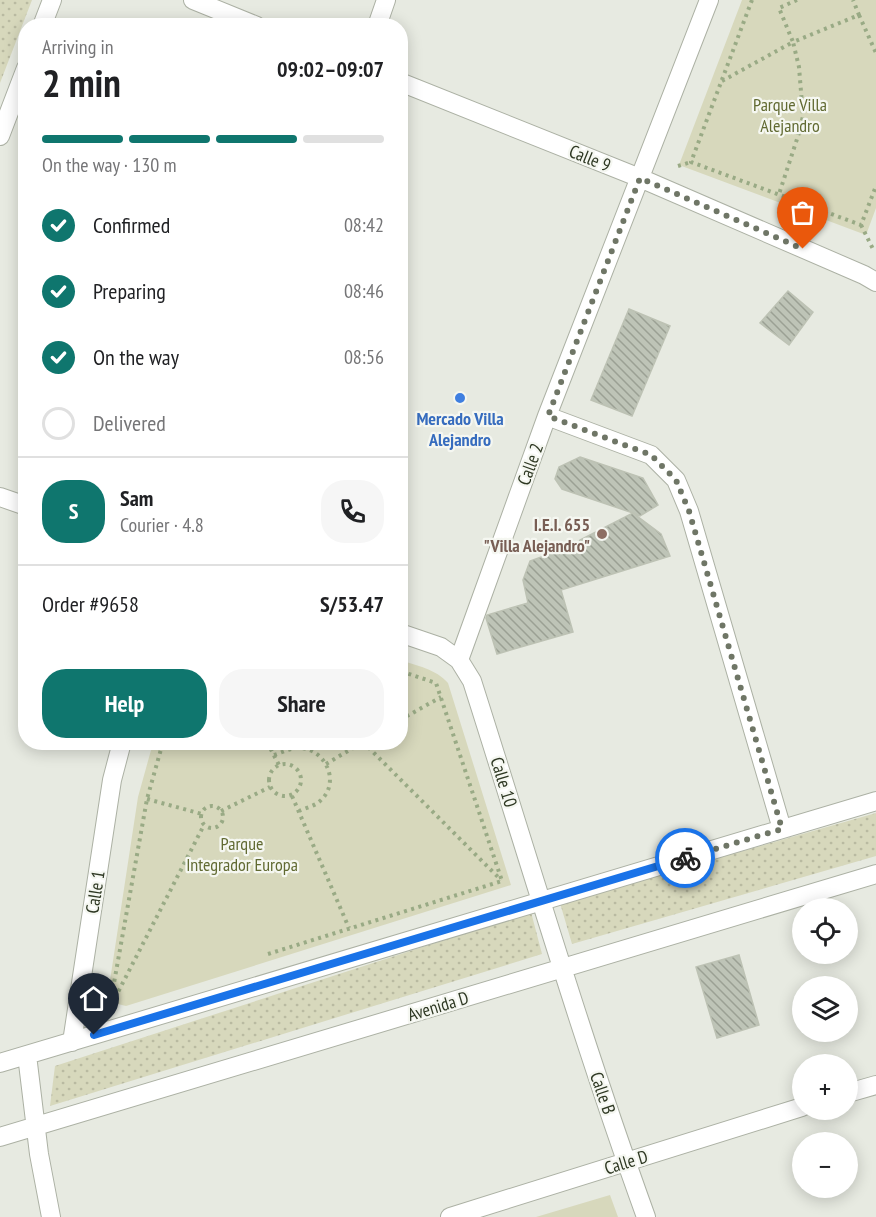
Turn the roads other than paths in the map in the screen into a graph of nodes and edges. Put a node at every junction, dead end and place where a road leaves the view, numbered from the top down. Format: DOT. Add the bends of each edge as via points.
graph roads {
  1 [pos="51,0"];
  2 [pos="194,0"];
  3 [pos="386,0"];
  4 [pos="709,0"];
  5 [pos="45,18"];
  6 [pos="238,18"];
  7 [pos="380,18"];
  8 [pos="408,85"];
  9 [pos="18,90"];
  10 [pos="0,136"];
  11 [pos="640,178"];
  12 [pos="876,282"];
  13 [pos="548,416"];
  14 [pos="0,497"];
  15 [pos="18,503"];
  16 [pos="408,636"];
  17 [pos="459,660"];
  18 [pos="120,750"];
  19 [pos="876,801"];
  20 [pos="782,829"];
  21 [pos="876,874"];
  22 [pos="541,901"];
  23 [pos="562,969"];
  24 [pos="72,1042"];
  25 [pos="27,1055"];
  26 [pos="0,1063"];
  27 [pos="876,1085"];
  28 [pos="858,1091"];
  29 [pos="792,1110"];
  30 [pos="36,1127"];
  31 [pos="0,1137"];
  32 [pos="626,1162"];
  33 [pos="51,1217"];
  34 [pos="450,1217"];
  35 [pos="646,1217"];
  1 -- 5 [label="street"];
  2 -- 6 [label="street"];
  3 -- 7 [label="street"];
  4 -- 11 [label="street, Calle 2"];
  8 -- 11 [label="street, Calle 9"];
  9 -- 10 [label="street"];
  11 -- 12 [label="street, Calle 9"];
  11 -- 13 [label="street, Calle 2"];
  13 -- 17 [label="street, Calle 2"];
  13 -- 20 [label="street" via="651,455 676,480 689,511"];
  14 -- 15 [label="street"];
  16 -- 17 [label="street, Calle 10" via="441,647"];
  17 -- 22 [label="street, Calle 10" via="472,681"];
  18 -- 24 [label="street, Calle 1"];
  19 -- 20 [label="street"];
  20 -- 22 [label="street"];
  21 -- 23 [label="street, Avenida D"];
  22 -- 23 [label="street, Calle 10"];
  22 -- 24 [label="street"];
  23 -- 30 [label="street, Avenida D"];
  23 -- 32 [label="street, Calle B"];
  24 -- 25 [label="street"];
  25 -- 26 [label="street"];
  25 -- 30 [label="street"];
  27 -- 28 [label="street"];
  29 -- 32 [label="street, Calle D"];
  30 -- 31 [label="street, Avenida D"];
  30 -- 33 [label="street"];
  32 -- 34 [label="street, Calle D"];
  32 -- 35 [label="street, Calle B"];
}
